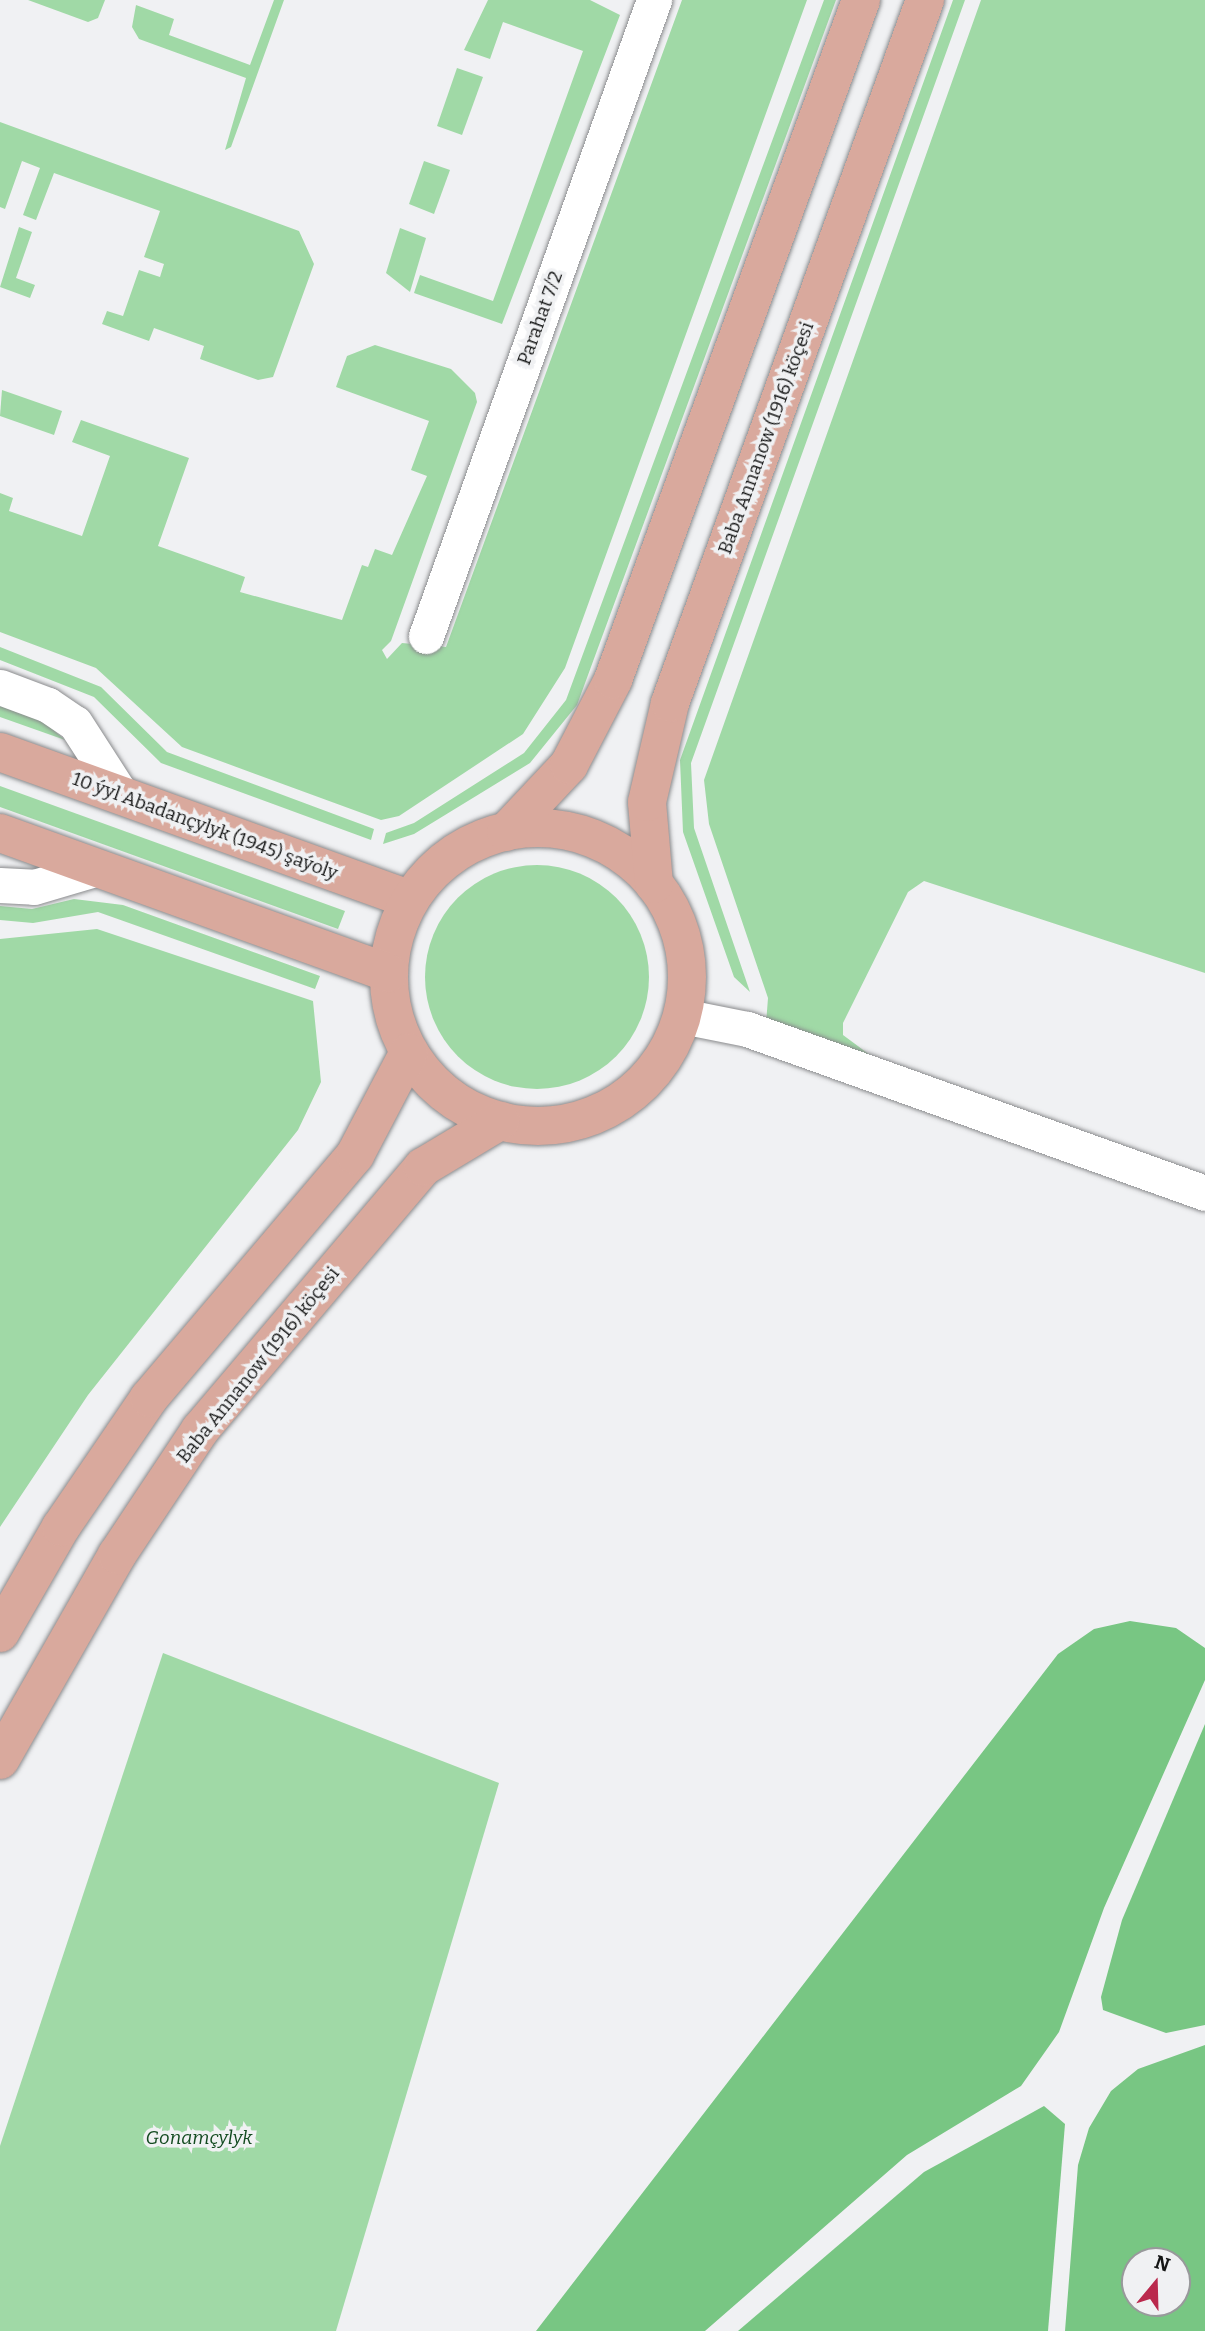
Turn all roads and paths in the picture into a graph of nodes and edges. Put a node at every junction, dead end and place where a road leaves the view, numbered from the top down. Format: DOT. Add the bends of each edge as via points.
graph roads {
  1 [pos="654,0"];
  2 [pos="861,0"];
  3 [pos="925,0"];
  4 [pos="426,636"];
  5 [pos="0,687"];
  6 [pos="0,752"];
  7 [pos="122,796"];
  8 [pos="0,832"];
  9 [pos="506,832"];
  10 [pos="98,868"];
  11 [pos="654,884"];
  12 [pos="0,885"];
  13 [pos="410,900"];
  14 [pos="390,973"];
  15 [pos="682,1016"];
  16 [pos="409,1052"];
  17 [pos="500,1121"];
  18 [pos="1205,1194"];
  19 [pos="0,1633"];
  20 [pos="0,1760"];
  1 -- 4 [label="street, Parahat 7/2"];
  2 -- 9 [label="main road" via="613,680 569,765"];
  3 -- 11 [label="main road, Baba Annanow (1916) köçesi" via="670,703 647,802"];
  5 -- 7 [label="street" via="48,705 75,723"];
  6 -- 7 [label="main road, 10 ýyl Abadançylyk (1945) şaýoly"];
  7 -- 13 [label="main road, 10 ýyl Abadançylyk (1945) şaýoly"];
  8 -- 10 [label="main road"];
  9 -- 11 [label="main road" via="553,829 598,841"];
  9 -- 13 [label="main road" via="444,862"];
  10 -- 12 [label="street" via="34,887"];
  10 -- 14 [label="main road"];
  11 -- 15 [label="main road" via="684,946"];
  13 -- 14 [label="main road" via="394,939"];
  14 -- 16 [label="main road" via="392,1008"];
  15 -- 17 [label="main road" via="664,1058 613,1106 570,1122"];
  15 -- 18 [label="street" via="747,1029"];
  16 -- 17 [label="main road" via="439,1088"];
  16 -- 19 [label="main road" via="355,1155 149,1398 61,1527"];
  17 -- 20 [label="main road, Baba Annanow (1916) köçesi" via="423,1167 200,1430 117,1555"];
}
